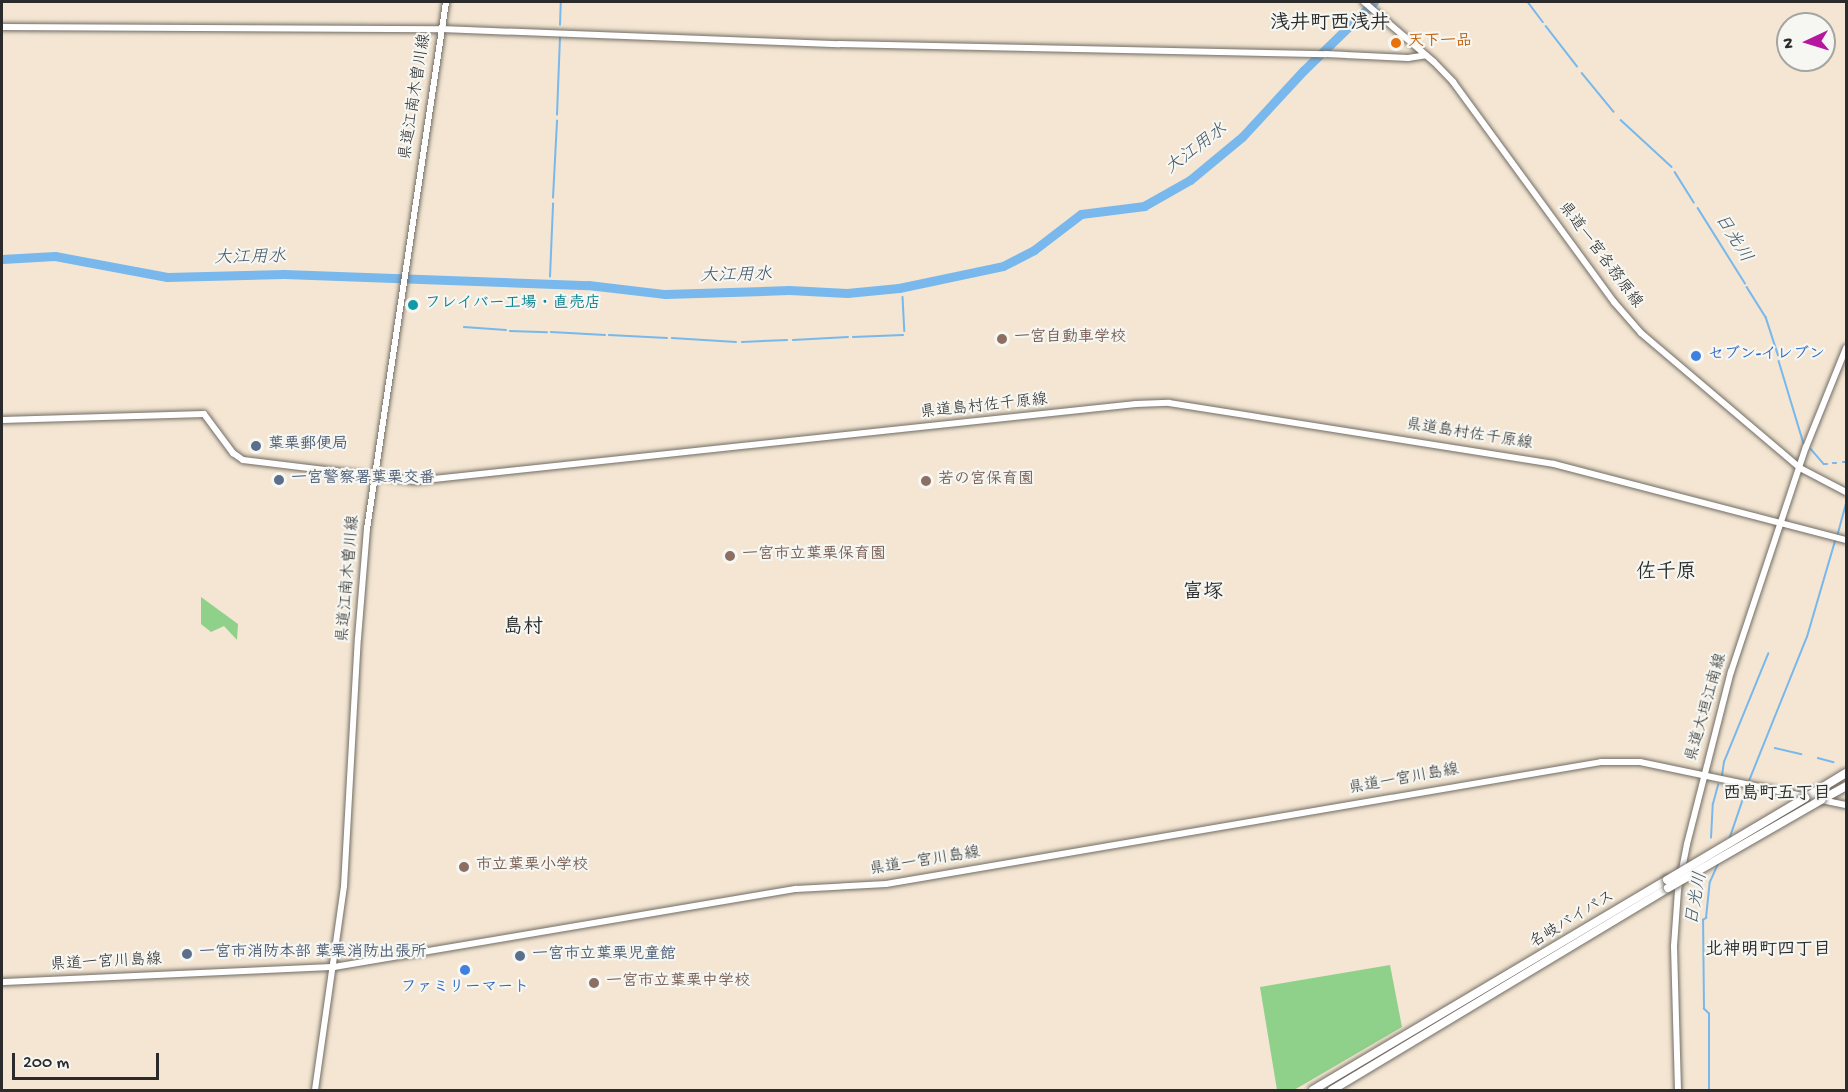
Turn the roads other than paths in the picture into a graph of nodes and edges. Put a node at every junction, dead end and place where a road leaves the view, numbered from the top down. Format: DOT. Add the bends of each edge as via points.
graph roads {
  1 [pos="446,2"];
  2 [pos="1365,3"];
  3 [pos="2,27"];
  4 [pos="441,29"];
  5 [pos="1426,55"];
  6 [pos="1846,348"];
  7 [pos="2,420"];
  8 [pos="1800,468"];
  9 [pos="373,477"];
  10 [pos="1846,492"];
  11 [pos="1780,524"];
  12 [pos="1846,540"];
  13 [pos="1846,773"];
  14 [pos="1703,776"];
  15 [pos="1846,786"];
  16 [pos="1846,790"];
  17 [pos="1805,798"];
  18 [pos="1825,801"];
  19 [pos="1846,805"];
  20 [pos="1668,884"];
  21 [pos="334,967"];
  22 [pos="2,982"];
  23 [pos="315,1090"];
  24 [pos="1313,1090"];
  25 [pos="1332,1090"];
  26 [pos="1678,1090"];
  1 -- 4 [label="main road, 県道江南木曽川線"];
  2 -- 5 [label="main road, 県道一宮各務原線"];
  3 -- 4 [label="main road"];
  4 -- 5 [label="main road" via="738,41 1408,58"];
  4 -- 9 [label="main road, 県道江南木曽川線"];
  5 -- 8 [label="main road, 県道一宮各務原線" via="1469,102 1630,321"];
  6 -- 8 [label="main road, 県道大垣江南線"];
  7 -- 9 [label="main road, 県道島村佐千原線" via="204,414 233,453 242,459"];
  8 -- 10 [label="main road, 県道一宮各務原線"];
  8 -- 11 [label="main road, 県道大垣江南線"];
  9 -- 11 [label="main road, 県道島村佐千原線" via="415,482 447,480 1158,403 1554,464"];
  9 -- 21 [label="main road, 県道江南木曽川線" via="358,638 345,878"];
  11 -- 12 [label="main road, 県道島村佐千原線"];
  11 -- 14 [label="main road, 県道大垣江南線" via="1726,689"];
  13 -- 17 [label="highway, 名岐バイパス"];
  14 -- 17 [label="main road, 県道一宮川島線"];
  14 -- 21 [label="main road, 県道一宮川島線" via="1640,762 1601,762 886,884 796,889"];
  14 -- 26 [label="main road, 県道大垣江南線" via="1678,890 1674,946"];
  15 -- 18 [label="highway, 名岐バイパス"];
  16 -- 18 [label="highway"];
  17 -- 18 [label="main road, 県道一宮川島線"];
  17 -- 20 [label="highway, 名岐バイパス, bridge"];
  18 -- 19 [label="main road, 県道一宮川島線"];
  18 -- 20 [label="highway, 名岐バイパス, bridge"];
  20 -- 24 [label="highway, 名岐バイパス"];
  20 -- 25 [label="highway, 名岐バイパス"];
  21 -- 22 [label="main road, 県道一宮川島線"];
  21 -- 23 [label="main road, 県道江南木曽川線"];
}
